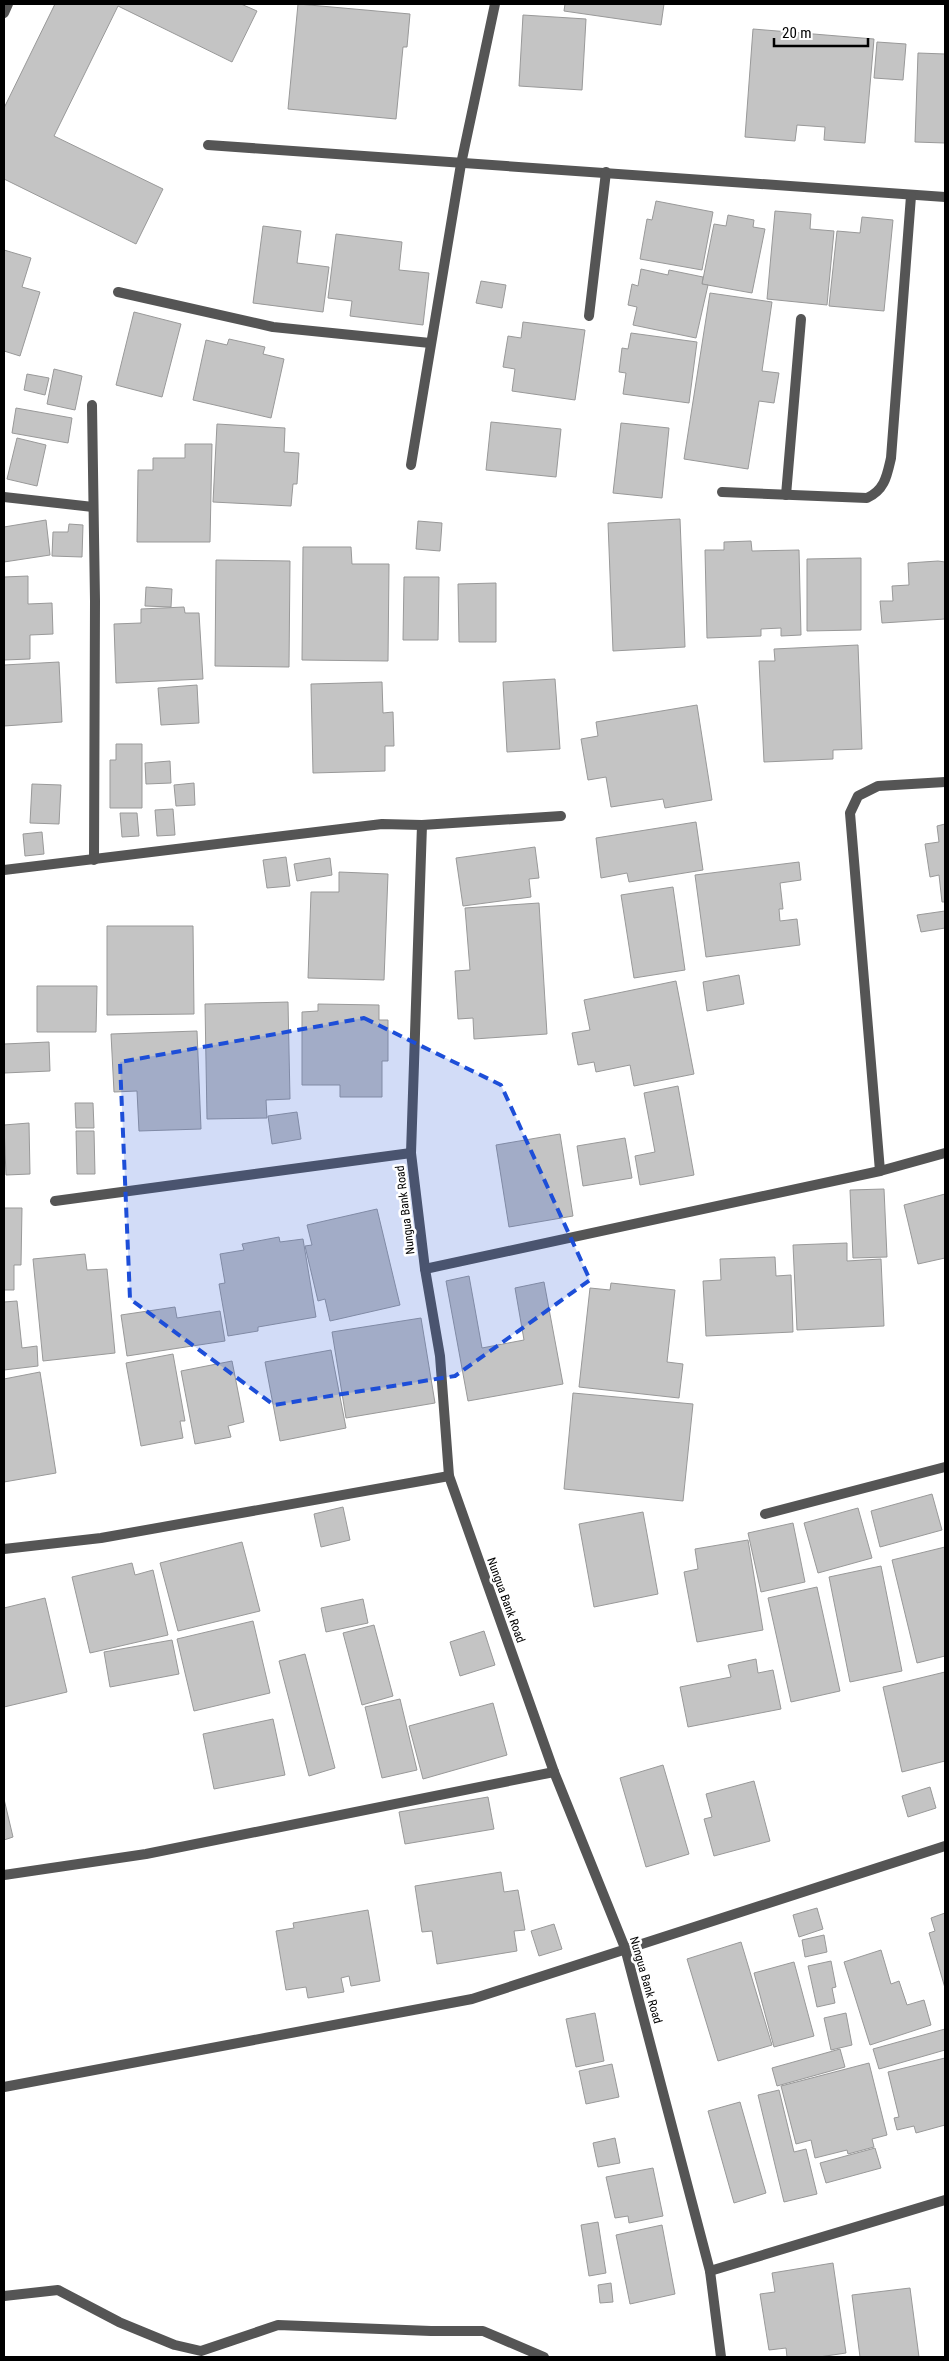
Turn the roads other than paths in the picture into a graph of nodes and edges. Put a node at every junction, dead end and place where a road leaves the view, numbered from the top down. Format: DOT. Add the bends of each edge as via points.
graph roads {
  1 [pos="8,4"];
  2 [pos="495,4"];
  3 [pos="4,13"];
  4 [pos="208,145"];
  5 [pos="461,164"];
  6 [pos="606,172"];
  7 [pos="911,196"];
  8 [pos="945,197"];
  9 [pos="118,292"];
  10 [pos="589,316"];
  11 [pos="801,319"];
  12 [pos="430,343"];
  13 [pos="92,404"];
  14 [pos="411,465"];
  15 [pos="722,492"];
  16 [pos="786,495"];
  17 [pos="4,497"];
  18 [pos="93,507"];
  19 [pos="945,782"];
  20 [pos="561,816"];
  21 [pos="422,825"];
  22 [pos="94,860"];
  23 [pos="4,870"];
  24 [pos="411,1153"];
  25 [pos="945,1153"];
  26 [pos="880,1171"];
  27 [pos="55,1201"];
  28 [pos="425,1269"];
  29 [pos="945,1467"];
  30 [pos="449,1476"];
  31 [pos="765,1514"];
  32 [pos="4,1550"];
  33 [pos="554,1772"];
  34 [pos="945,1846"];
  35 [pos="4,1875"];
  36 [pos="625,1948"];
  37 [pos="4,2087"];
  38 [pos="945,2200"];
  39 [pos="710,2271"];
  40 [pos="4,2296"];
  41 [pos="544,2357"];
  42 [pos="721,2357"];
  1 -- 3 [label="street"];
  2 -- 5 [label="street"];
  4 -- 5 [label="street"];
  5 -- 6 [label="street"];
  5 -- 12 [label="street"];
  6 -- 7 [label="street"];
  6 -- 10 [label="street"];
  7 -- 8 [label="street"];
  7 -- 16 [label="street" via="891,458 886,481 876,494 867,498"];
  9 -- 12 [label="street" via="273,327"];
  11 -- 16 [label="street"];
  12 -- 14 [label="street"];
  13 -- 18 [label="street"];
  15 -- 16 [label="street"];
  17 -- 18 [label="street"];
  18 -- 22 [label="street"];
  19 -- 26 [label="street" via="878,786 858,796 850,813"];
  20 -- 21 [label="street"];
  21 -- 22 [label="street" via="382,824"];
  21 -- 24 [label="street, Nungua Bank Road"];
  22 -- 23 [label="street"];
  24 -- 27 [label="street"];
  24 -- 28 [label="street, Nungua Bank Road"];
  25 -- 26 [label="street"];
  26 -- 28 [label="street"];
  28 -- 30 [label="street, Nungua Bank Road" via="440,1356"];
  29 -- 31 [label="street"];
  30 -- 32 [label="street" via="101,1538"];
  30 -- 33 [label="street, Nungua Bank Road"];
  33 -- 35 [label="street" via="146,1854"];
  33 -- 36 [label="street, Nungua Bank Road"];
  34 -- 36 [label="street"];
  36 -- 37 [label="street" via="472,1999"];
  36 -- 39 [label="street, Nungua Bank Road"];
  38 -- 39 [label="street"];
  39 -- 42 [label="street, Nungua Bank Road"];
  40 -- 41 [label="street" via="58,2290 119,2322 175,2345 201,2351 278,2325 483,2331"];
}
